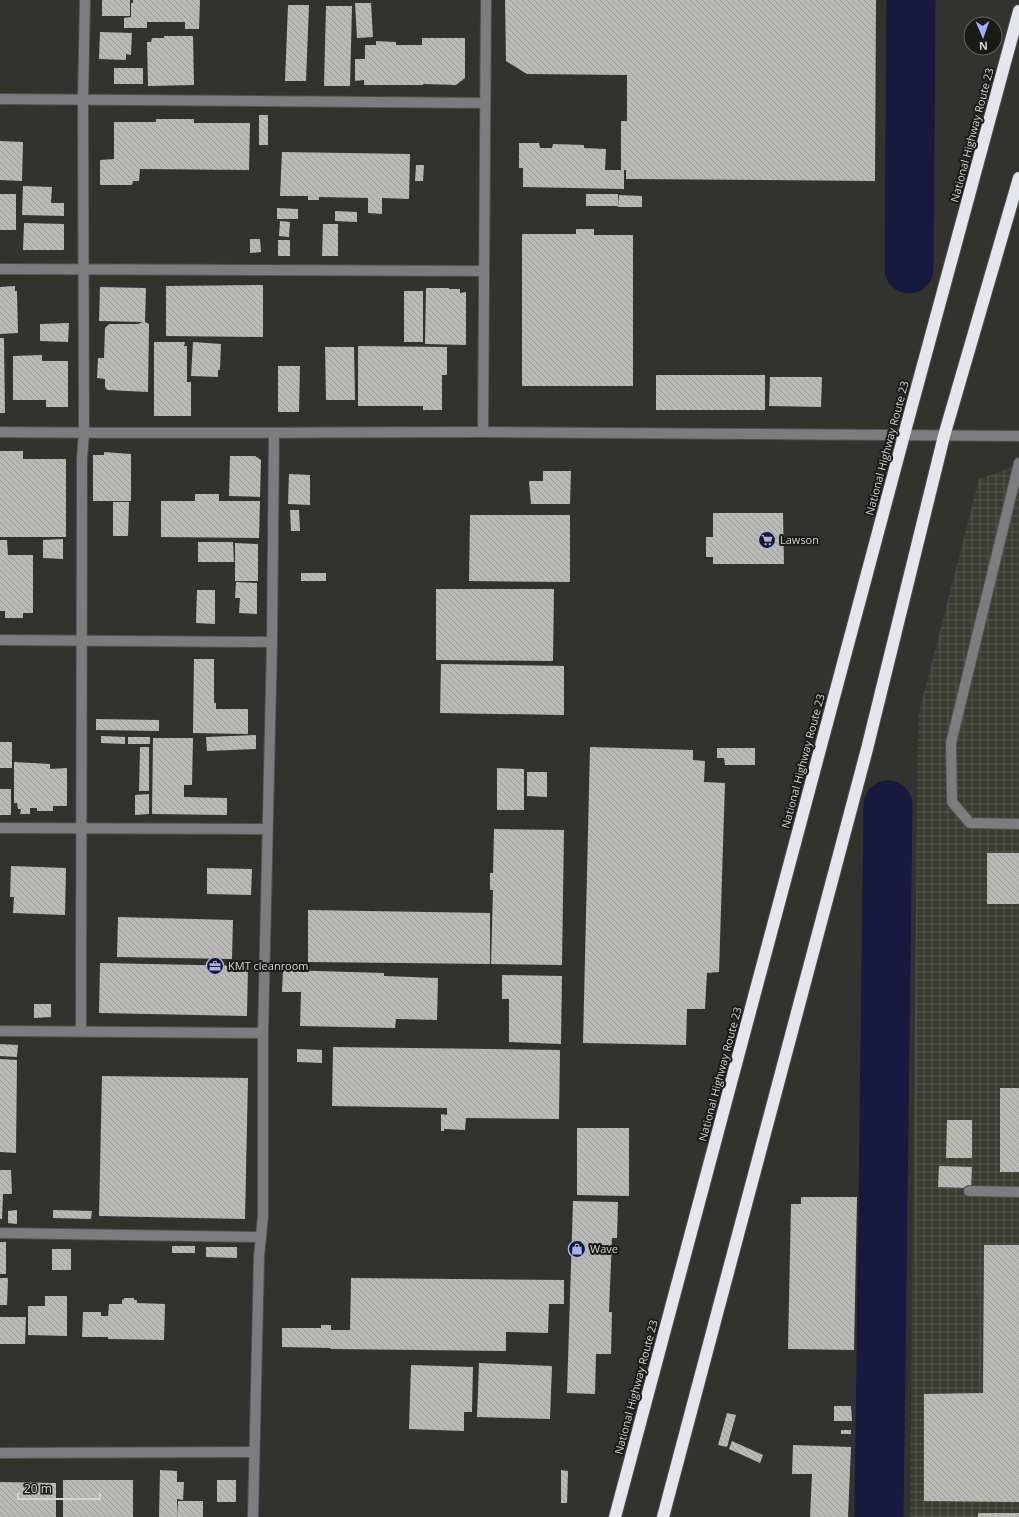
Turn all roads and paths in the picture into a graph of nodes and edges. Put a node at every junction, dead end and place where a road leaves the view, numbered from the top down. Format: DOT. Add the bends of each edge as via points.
graph roads {
  1 [pos="85,0"];
  2 [pos="486,0"];
  3 [pos="1019,11"];
  4 [pos="0,99"];
  5 [pos="83,99"];
  6 [pos="485,103"];
  7 [pos="1019,178"];
  8 [pos="0,268"];
  9 [pos="84,269"];
  10 [pos="484,271"];
  11 [pos="0,432"];
  12 [pos="483,432"];
  13 [pos="84,433"];
  14 [pos="274,433"];
  15 [pos="904,435"];
  16 [pos="944,436"];
  17 [pos="1019,436"];
  18 [pos="1019,463"];
  19 [pos="0,640"];
  20 [pos="82,642"];
  21 [pos="272,642"];
  22 [pos="1019,824"];
  23 [pos="0,828"];
  24 [pos="81,828"];
  25 [pos="267,829"];
  26 [pos="0,1031"];
  27 [pos="81,1031"];
  28 [pos="263,1033"];
  29 [pos="969,1191"];
  30 [pos="1019,1192"];
  31 [pos="0,1233"];
  32 [pos="261,1237"];
  33 [pos="254,1452"];
  34 [pos="0,1453"];
  35 [pos="253,1517"];
  36 [pos="615,1517"];
  37 [pos="663,1517"];
  1 -- 5 [label="street"];
  2 -- 6 [label="street"];
  3 -- 15 [label="highway, National Highway Route 23"];
  4 -- 5 [label="street"];
  5 -- 6 [label="street"];
  5 -- 9 [label="street"];
  6 -- 10 [label="street"];
  7 -- 16 [label="highway"];
  8 -- 9 [label="street"];
  9 -- 10 [label="street"];
  9 -- 13 [label="street"];
  10 -- 12 [label="street"];
  11 -- 13 [label="street"];
  12 -- 14 [label="street"];
  12 -- 15 [label="street"];
  13 -- 14 [label="street"];
  13 -- 20 [label="street"];
  14 -- 21 [label="street"];
  15 -- 16 [label="street"];
  15 -- 36 [label="highway, National Highway Route 23"];
  16 -- 17 [label="street"];
  16 -- 37 [label="highway" via="867,749"];
  18 -- 22 [label="street" via="951,743 952,802 970,823"];
  19 -- 20 [label="street"];
  20 -- 21 [label="street"];
  20 -- 24 [label="street"];
  21 -- 25 [label="street"];
  23 -- 24 [label="street"];
  24 -- 25 [label="street"];
  24 -- 27 [label="street"];
  25 -- 28 [label="street"];
  26 -- 27 [label="street"];
  27 -- 28 [label="street"];
  28 -- 32 [label="street"];
  29 -- 30 [label="street"];
  31 -- 32 [label="street"];
  32 -- 33 [label="street"];
  33 -- 34 [label="street"];
  33 -- 35 [label="street"];
}
